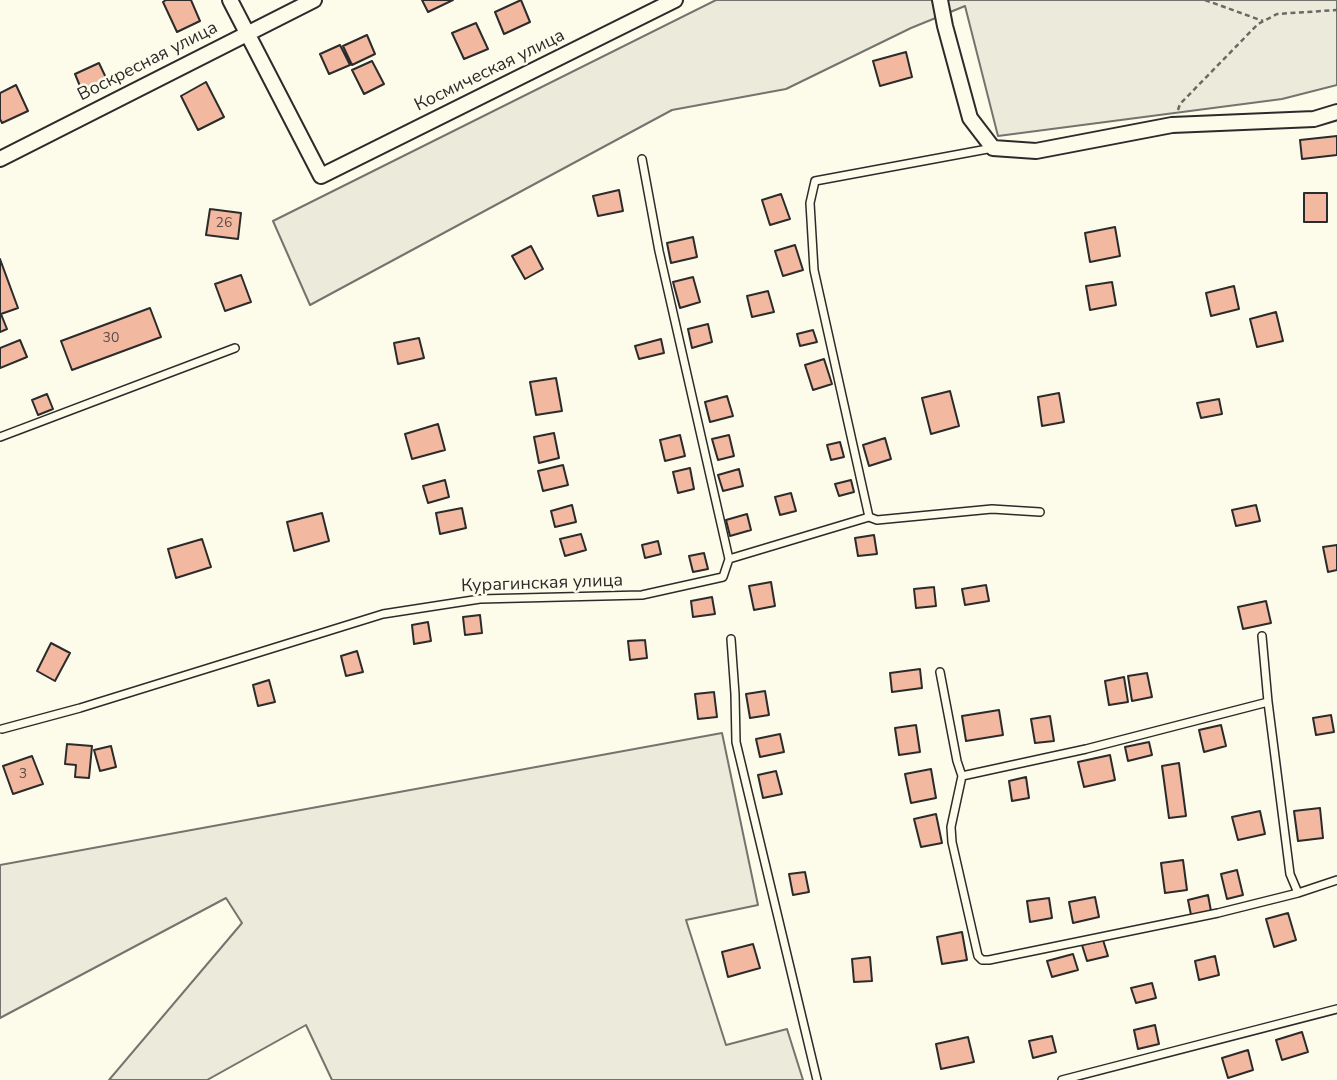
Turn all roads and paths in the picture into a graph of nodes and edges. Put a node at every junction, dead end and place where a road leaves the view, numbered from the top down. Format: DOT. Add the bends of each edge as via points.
graph roads {
  1 [pos="230,0"];
  2 [pos="314,0"];
  3 [pos="676,0"];
  4 [pos="940,0"];
  5 [pos="1205,0"];
  6 [pos="1337,10"];
  7 [pos="1263,21"];
  8 [pos="247,34"];
  9 [pos="1337,112"];
  10 [pos="1172,125"];
  11 [pos="993,148"];
  12 [pos="0,159"];
  13 [pos="642,159"];
  14 [pos="235,348"];
  15 [pos="0,437"];
  16 [pos="1040,512"];
  17 [pos="869,517"];
  18 [pos="729,559"];
  19 [pos="1262,636"];
  20 [pos="731,639"];
  21 [pos="940,671"];
  22 [pos="1268,702"];
  23 [pos="2,729"];
  24 [pos="962,776"];
  25 [pos="1337,880"];
  26 [pos="1298,893"];
  27 [pos="1337,1009"];
  28 [pos="817,1080"];
  29 [pos="1062,1080"];
  1 -- 8 [label="street"];
  2 -- 8 [label="street, Воскресная улица"];
  3 -- 8 [label="street, Космическая улица" via="321,176"];
  4 -- 11 [label="street" via="970,118"];
  5 -- 7 [label="path"];
  6 -- 7 [label="path" via="1277,14"];
  7 -- 10 [label="path" via="1180,104"];
  8 -- 12 [label="street, Воскресная улица"];
  9 -- 10 [label="street" via="1314,119"];
  10 -- 11 [label="street" via="1036,151"];
  11 -- 17 [label="lane" via="815,181 810,204 814,270"];
  13 -- 18 [label="lane"];
  14 -- 15 [label="lane"];
  16 -- 17 [label="lane, Курагинская улица" via="992,509 877,520"];
  17 -- 18 [label="lane, Курагинская улица"];
  18 -- 23 [label="lane, Курагинская улица" via="723,577 642,595 480,599 383,614"];
  19 -- 22 [label="lane"];
  20 -- 28 [label="lane" via="736,742"];
  21 -- 24 [label="lane"];
  22 -- 24 [label="lane"];
  22 -- 26 [label="lane" via="1290,874"];
  24 -- 26 [label="lane" via="951,842 982,960"];
  25 -- 26 [label="lane"];
  27 -- 29 [label="lane"];
}
